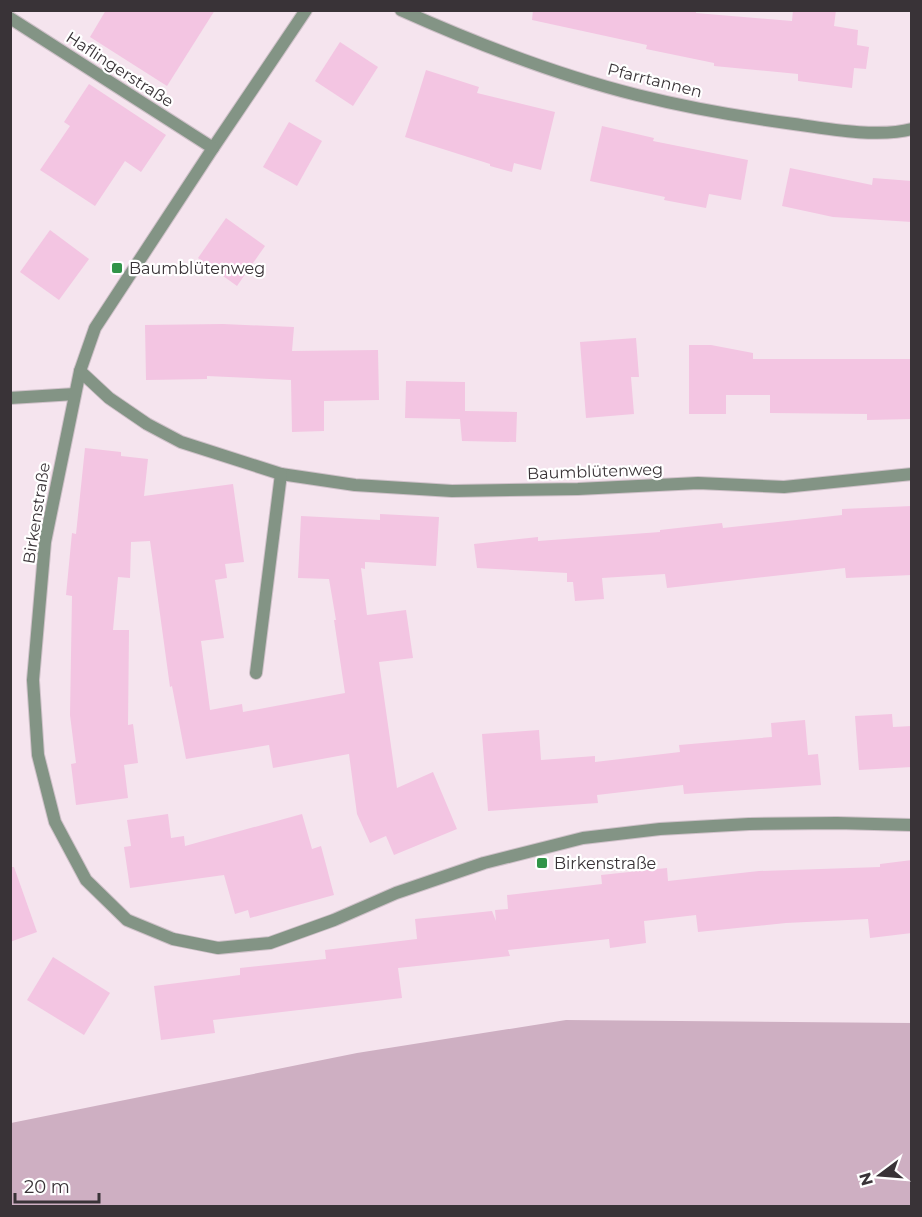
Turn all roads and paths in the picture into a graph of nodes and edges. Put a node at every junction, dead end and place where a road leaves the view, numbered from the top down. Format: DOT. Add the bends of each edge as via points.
graph roads {
  1 [pos="306,10"];
  2 [pos="401,10"];
  3 [pos="10,18"];
  4 [pos="912,129"];
  5 [pos="213,148"];
  6 [pos="80,371"];
  7 [pos="75,394"];
  8 [pos="10,399"];
  9 [pos="281,474"];
  10 [pos="912,474"];
  11 [pos="256,673"];
  12 [pos="912,825"];
  1 -- 5 [label="street, Birkenstraße"];
  2 -- 4 [label="street, Pfarrtannen" via="460,37 635,95 727,115 823,129 889,133"];
  3 -- 5 [label="street, Haflingerstraße"];
  5 -- 6 [label="street, Birkenstraße" via="95,328"];
  6 -- 7 [label="street, Birkenstraße"];
  6 -- 9 [label="street, Baumblütenweg" via="109,398 181,442"];
  7 -- 8 [label="street"];
  7 -- 12 [label="street, Birkenstraße" via="45,542 33,680 38,755 55,822 86,880 127,920 173,939 218,948 270,943 484,863 583,838 749,824"];
  9 -- 10 [label="street, Baumblütenweg" via="355,485 452,491 698,483 784,487"];
  9 -- 11 [label="street"];
}
